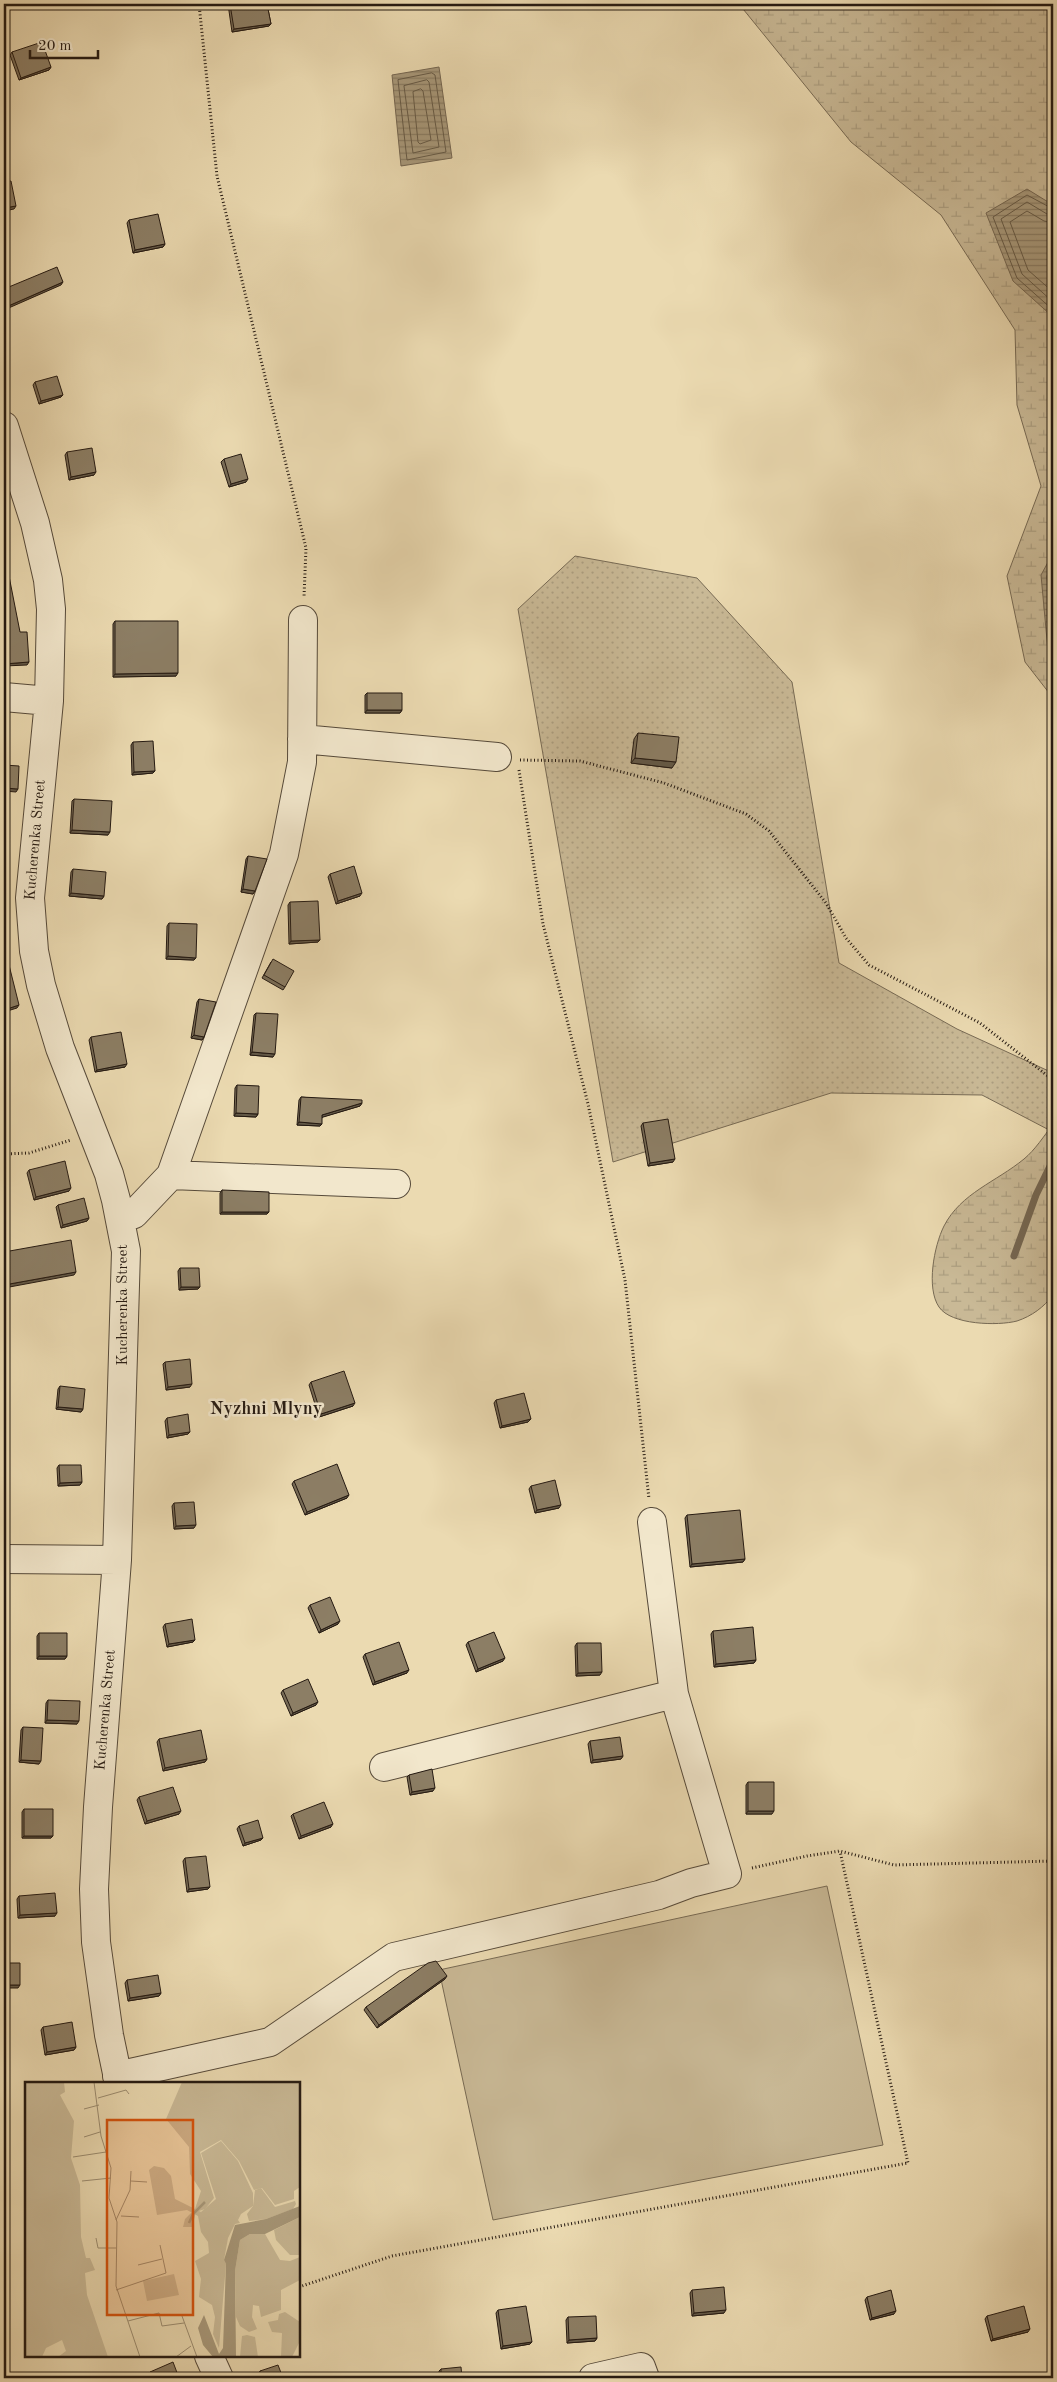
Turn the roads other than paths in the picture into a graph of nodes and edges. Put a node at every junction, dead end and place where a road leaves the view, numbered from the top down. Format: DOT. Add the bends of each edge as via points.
graph roads {
  1 [pos="4,426"];
  2 [pos="303,620"];
  3 [pos="4,697"];
  4 [pos="49,701"];
  5 [pos="302,739"];
  6 [pos="497,757"];
  7 [pos="170,1175"];
  8 [pos="396,1184"];
  9 [pos="120,1219"];
  10 [pos="652,1522"];
  11 [pos="4,1559"];
  12 [pos="117,1560"];
  13 [pos="674,1694"];
  14 [pos="384,1766"];
  15 [pos="118,2080"];
  16 [pos="209,2357"];
  17 [pos="219,2378"];
  18 [pos="593,2378"];
  19 [pos="645,2378"];
  1 -- 4 [label="street, Kucherenka Street" via="26,492 48,580 51,632"];
  2 -- 5 [label="street"];
  3 -- 4 [label="street"];
  4 -- 9 [label="street, Kucherenka Street" via="30,898 33,943 49,1015 109,1174"];
  5 -- 6 [label="street"];
  5 -- 7 [label="street" via="302,762 284,854"];
  7 -- 8 [label="street"];
  7 -- 9 [label="street" via="134,1214"];
  9 -- 12 [label="street, Kucherenka Street" via="126,1251"];
  10 -- 13 [label="street"];
  11 -- 12 [label="street"];
  12 -- 15 [label="street, Kucherenka Street" via="94,1889 96,1942"];
  13 -- 14 [label="street"];
  13 -- 15 [label="street" via="726,1874 659,1896 394,1957 270,2042"];
  16 -- 17 [label="street"];
  18 -- 19 [label="street" via="641,2367"];
}
